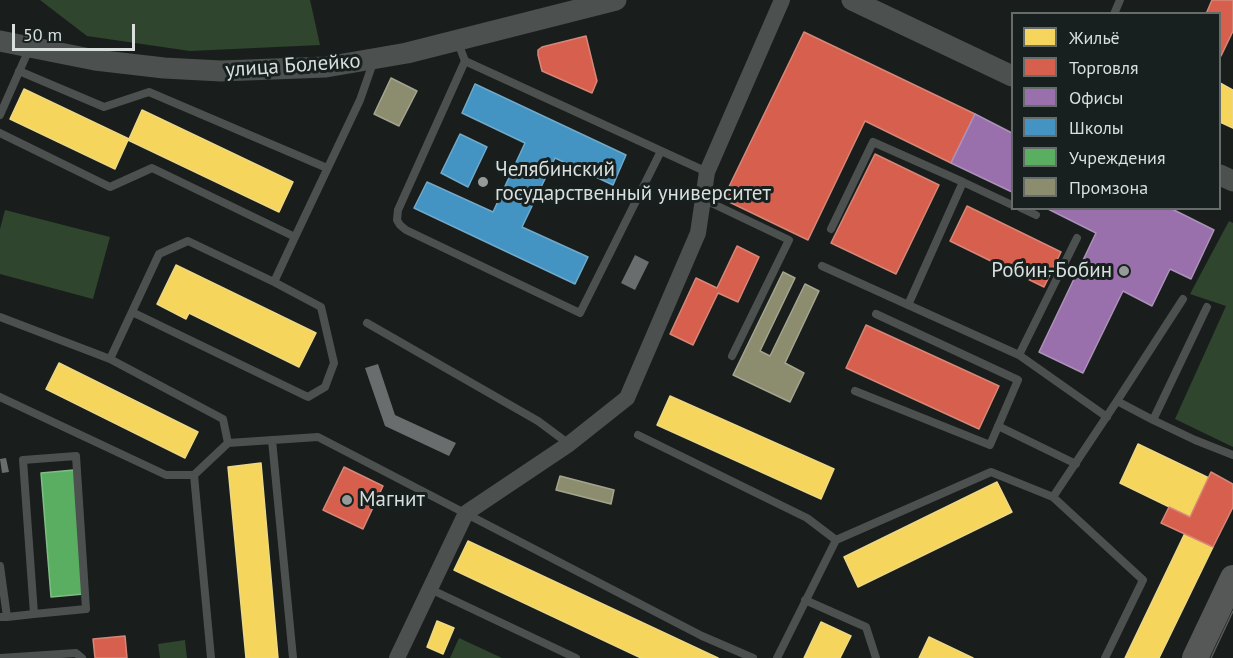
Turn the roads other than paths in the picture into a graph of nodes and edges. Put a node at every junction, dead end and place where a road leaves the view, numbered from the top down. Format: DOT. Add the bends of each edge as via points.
graph roads {
  1 [pos="616,0"];
  2 [pos="782,0"];
  3 [pos="852,0"];
  4 [pos="578,4"];
  5 [pos="457,40"];
  6 [pos="0,41"];
  7 [pos="30,47"];
  8 [pos="374,60"];
  9 [pos="465,61"];
  10 [pos="19,71"];
  11 [pos="1011,76"];
  12 [pos="0,115"];
  13 [pos="0,133"];
  14 [pos="661,151"];
  15 [pos="327,168"];
  16 [pos="707,172"];
  17 [pos="963,182"];
  18 [pos="703,199"];
  19 [pos="1011,205"];
  20 [pos="1025,210"];
  21 [pos="1036,215"];
  22 [pos="831,229"];
  23 [pos="295,237"];
  24 [pos="1077,238"];
  25 [pos="822,266"];
  26 [pos="274,282"];
  27 [pos="1183,298"];
  28 [pos="908,305"];
  29 [pos="1207,307"];
  30 [pos="132,312"];
  31 [pos="876,314"];
  32 [pos="0,317"];
  33 [pos="367,323"];
  34 [pos="1019,355"];
  35 [pos="732,356"];
  36 [pos="110,359"];
  37 [pos="855,391"];
  38 [pos="0,397"];
  39 [pos="1117,401"];
  40 [pos="1107,417"];
  41 [pos="1153,420"];
  42 [pos="998,426"];
  43 [pos="638,435"];
  44 [pos="272,440"];
  45 [pos="228,443"];
  46 [pos="569,444"];
  47 [pos="1233,455"];
  48 [pos="1076,464"];
  49 [pos="194,475"];
  50 [pos="1053,497"];
  51 [pos="466,513"];
  52 [pos="836,540"];
  53 [pos="0,566"];
  54 [pos="1233,578"];
  55 [pos="430,589"];
  56 [pos="805,600"];
  57 [pos="34,614"];
  58 [pos="3,617"];
  59 [pos="875,657"];
  60 [pos="0,658"];
  61 [pos="82,658"];
  62 [pos="211,658"];
  63 [pos="293,658"];
  64 [pos="397,658"];
  65 [pos="576,658"];
  66 [pos="753,658"];
  67 [pos="777,658"];
  68 [pos="1105,658"];
  69 [pos="1196,658"];
  1 -- 4 [label="street, улица Болейко"];
  2 -- 16 [label="street"];
  3 -- 11 [label="street"];
  4 -- 5 [label="street, улица Болейко"];
  5 -- 8 [label="street, улица Болейко"];
  5 -- 9 [label="lane"];
  6 -- 7 [label="street, улица Болейко"];
  7 -- 8 [label="street, улица Болейко" via="95,60 221,71 326,68"];
  7 -- 10 [label="lane"];
  8 -- 15 [label="lane" via="360,100"];
  9 -- 14 [label="lane"];
  9 -- 14 [label="lane" via="398,210 397,220 406,230 580,313"];
  10 -- 12 [label="lane"];
  10 -- 15 [label="lane" via="104,107 149,92"];
  13 -- 23 [label="lane" via="110,187 152,168"];
  14 -- 16 [label="lane"];
  15 -- 23 [label="lane"];
  16 -- 18 [label="street"];
  17 -- 19 [label="lane"];
  17 -- 22 [label="lane" via="873,142"];
  17 -- 28 [label="lane"];
  18 -- 35 [label="lane" via="789,240"];
  18 -- 46 [label="street" via="698,233 627,398"];
  20 -- 21 [label="lane"];
  23 -- 26 [label="lane"];
  24 -- 34 [label="lane"];
  25 -- 28 [label="lane"];
  26 -- 30 [label="lane" via="188,241 159,254"];
  26 -- 30 [label="lane" via="321,307 334,363 325,387 308,397"];
  27 -- 39 [label="lane"];
  28 -- 34 [label="lane"];
  29 -- 41 [label="lane"];
  30 -- 36 [label="lane"];
  31 -- 42 [label="lane" via="1018,380"];
  32 -- 36 [label="lane"];
  33 -- 46 [label="lane" via="538,421"];
  34 -- 40 [label="lane"];
  36 -- 45 [label="lane" via="223,419"];
  37 -- 42 [label="lane" via="990,445"];
  38 -- 49 [label="lane" via="166,475"];
  39 -- 40 [label="lane"];
  39 -- 41 [label="lane"];
  40 -- 48 [label="lane"];
  41 -- 47 [label="lane"];
  42 -- 48 [label="lane"];
  43 -- 52 [label="lane" via="807,518"];
  44 -- 45 [label="lane"];
  44 -- 51 [label="lane" via="318,437"];
  44 -- 63 [label="lane"];
  45 -- 49 [label="lane"];
  46 -- 51 [label="street"];
  48 -- 50 [label="lane"];
  49 -- 62 [label="lane"];
  50 -- 52 [label="lane" via="991,472"];
  50 -- 68 [label="lane" via="1143,579"];
  51 -- 55 [label="street"];
  51 -- 66 [label="lane" via="702,636"];
  52 -- 56 [label="lane"];
  53 -- 58 [label="lane"];
  54 -- 69 [label="main road"];
  55 -- 64 [label="street"];
  55 -- 65 [label="lane"];
  56 -- 59 [label="lane" via="866,627"];
  56 -- 67 [label="lane"];
  57 -- 57 [label="lane" via="23,460 76,456 86,609"];
  57 -- 58 [label="lane"];
  60 -- 61 [label="lane" via="76,653"];
}
